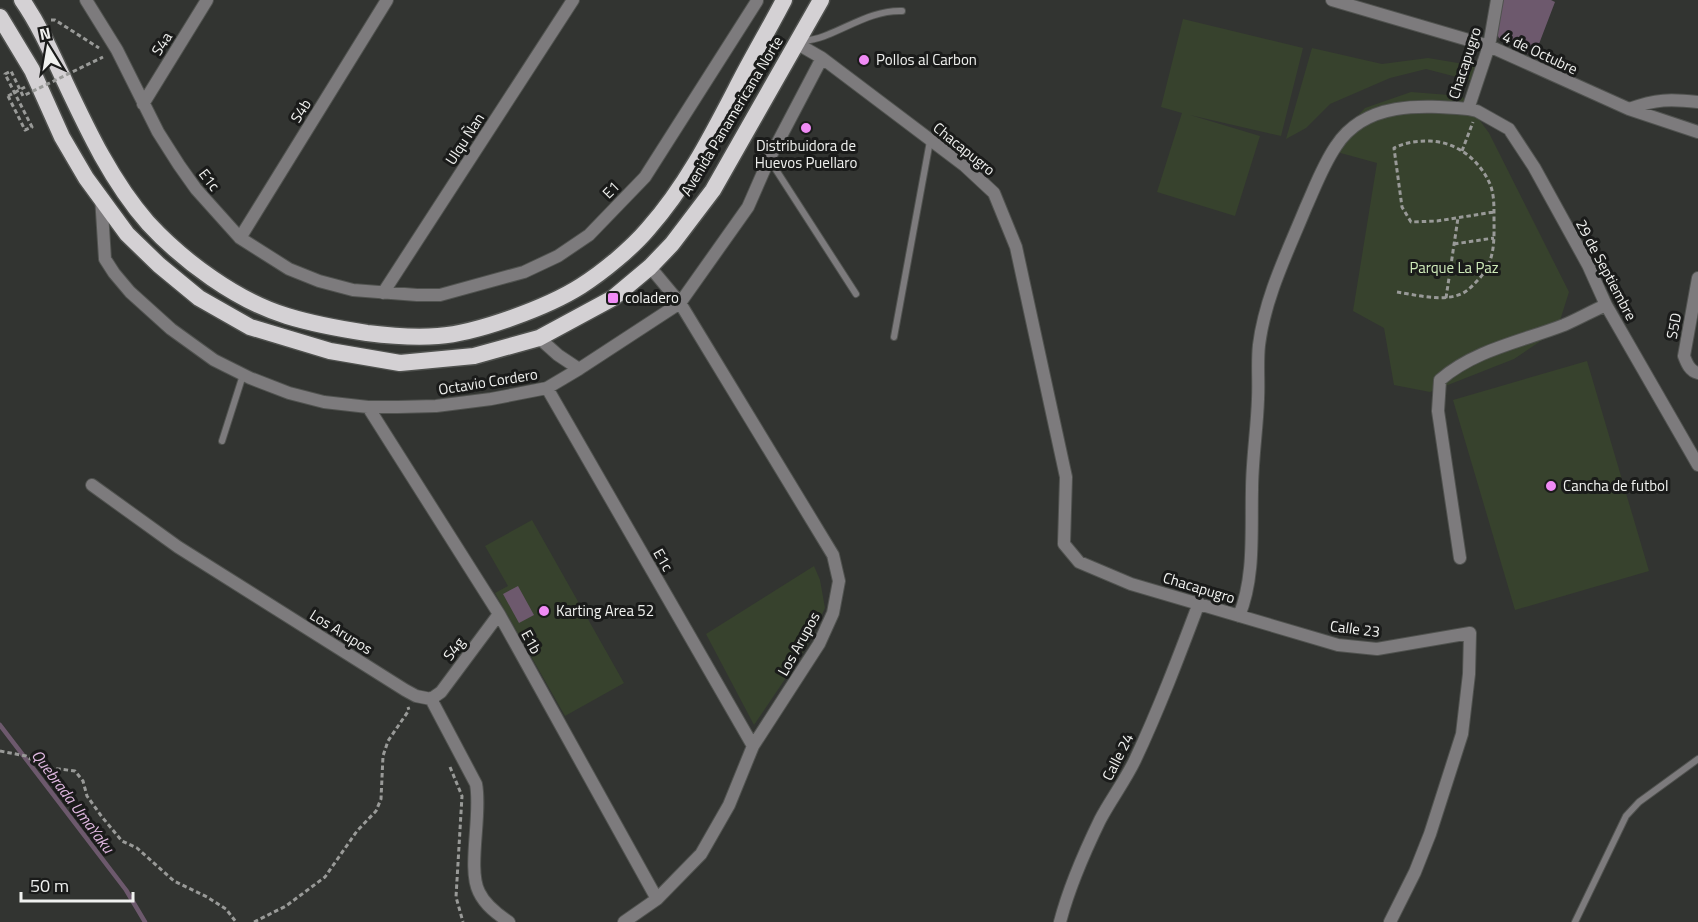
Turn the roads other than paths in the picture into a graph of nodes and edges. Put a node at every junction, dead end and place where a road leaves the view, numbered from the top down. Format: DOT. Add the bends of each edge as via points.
graph roads {
  1 [pos="22,0"];
  2 [pos="86,0"];
  3 [pos="207,0"];
  4 [pos="387,0"];
  5 [pos="573,0"];
  6 [pos="756,0"];
  7 [pos="820,0"];
  8 [pos="1332,0"];
  9 [pos="1497,0"];
  10 [pos="781,7"];
  11 [pos="903,11"];
  12 [pos="0,17"];
  13 [pos="796,43"];
  14 [pos="1489,46"];
  15 [pos="822,58"];
  16 [pos="1698,102"];
  17 [pos="143,104"];
  18 [pos="1629,109"];
  19 [pos="1473,110"];
  20 [pos="1698,132"];
  21 [pos="930,141"];
  22 [pos="769,159"];
  23 [pos="101,195"];
  24 [pos="240,238"];
  25 [pos="650,267"];
  26 [pos="1698,278"];
  27 [pos="383,294"];
  28 [pos="856,294"];
  29 [pos="680,303"];
  30 [pos="1606,305"];
  31 [pos="894,337"];
  32 [pos="539,338"];
  33 [pos="579,369"];
  34 [pos="1698,373"];
  35 [pos="243,374"];
  36 [pos="547,388"];
  37 [pos="368,407"];
  38 [pos="222,441"];
  39 [pos="1698,465"];
  40 [pos="92,484"];
  41 [pos="1460,558"];
  42 [pos="1199,603"];
  43 [pos="499,614"];
  44 [pos="1239,616"];
  45 [pos="431,699"];
  46 [pos="753,746"];
  47 [pos="1698,759"];
  48 [pos="657,899"];
  49 [pos="508,922"];
  50 [pos="624,922"];
  51 [pos="1060,922"];
  52 [pos="1390,922"];
  53 [pos="1575,922"];
  1 -- 10 [label="highway, Avenida Panamericana Norte" via="124,194 177,251 228,288 287,316 340,329 422,337 494,324 560,297 582,286 646,231 679,191"];
  2 -- 17 [label="street, E1c" via="117,50"];
  3 -- 17 [label="street, S4a"];
  4 -- 24 [label="street, S4b"];
  5 -- 27 [label="street, Ulqu Ñan"];
  6 -- 10 [label="street, E1"];
  6 -- 27 [label="street, E1" via="645,177 589,235 524,272 440,295"];
  7 -- 13 [label="highway, Avenida Panamericana Norte"];
  8 -- 14 [label="street, 4 de Octubre"];
  9 -- 14 [label="street, Chacapugro"];
  11 -- 13 [label="lane" via="889,11"];
  12 -- 23 [label="highway, Avenida Panamericana Norte" via="32,70 86,178"];
  13 -- 15 [label="street, Chacapugro"];
  13 -- 25 [label="highway, Avenida Panamericana Norte" via="713,190"];
  14 -- 18 [label="street, 4 de Octubre"];
  14 -- 19 [label="street, Chacapugro"];
  15 -- 21 [label="street, Chacapugro"];
  15 -- 22 [label="street, Octavio Cordero"];
  16 -- 18 [label="street" via="1665,99"];
  17 -- 24 [label="street, E1c" via="196,189"];
  18 -- 20 [label="street, 4 de Octubre"];
  19 -- 30 [label="street, 29 de Septiembre" via="1509,129 1534,167"];
  19 -- 44 [label="street, Chacapugro" via="1410,106 1384,111 1357,124 1337,144 1321,173 1280,270 1259,345 1251,547"];
  21 -- 31 [label="lane"];
  21 -- 42 [label="street, Chacapugro" via="994,193 1016,247 1066,477 1064,544 1079,562 1101,572"];
  22 -- 28 [label="lane"];
  22 -- 29 [label="street, Octavio Cordero" via="748,207"];
  23 -- 32 [label="highway, Avenida Panamericana Norte" via="127,234 159,265 199,298 250,327 330,351 400,363 474,356"];
  23 -- 35 [label="street, Octavio Cordero" via="105,259 114,273 171,329 214,360"];
  24 -- 27 [label="street, E1c" via="289,269 319,281"];
  25 -- 29 [label="street, Los Arupos"];
  25 -- 32 [label="highway, Avenida Panamericana Norte" via="614,298"];
  26 -- 34 [label="street, S5D" via="1684,356"];
  29 -- 33 [label="street, Octavio Cordero"];
  29 -- 46 [label="street, Los Arupos" via="832,555 839,581 833,613 819,644"];
  30 -- 39 [label="street, 29 de Septiembre"];
  30 -- 41 [label="street" via="1461,364 1440,380 1438,411"];
  32 -- 33 [label="street"];
  33 -- 36 [label="street, Octavio Cordero"];
  35 -- 37 [label="street, Octavio Cordero" via="289,393"];
  35 -- 38 [label="lane"];
  36 -- 37 [label="street, Octavio Cordero" via="436,406"];
  36 -- 46 [label="street, E1c"];
  37 -- 43 [label="street, E1b"];
  40 -- 45 [label="street, Los Arupos" via="178,547 405,690"];
  42 -- 44 [label="street, Chacapugro"];
  42 -- 51 [label="street, Calle 24" via="1134,762 1101,819 1067,895"];
  43 -- 45 [label="street, S4g" via="441,692"];
  43 -- 48 [label="street, E1b"];
  44 -- 52 [label="street, Calle 23" via="1338,645 1377,649 1470,633 1462,734 1430,834"];
  45 -- 49 [label="street" via="476,784 474,876 479,892 492,910"];
  46 -- 48 [label="street, Los Arupos" via="729,805 701,854"];
  47 -- 53 [label="lane" via="1626,816"];
  48 -- 50 [label="street, Los Arupos"];
}
